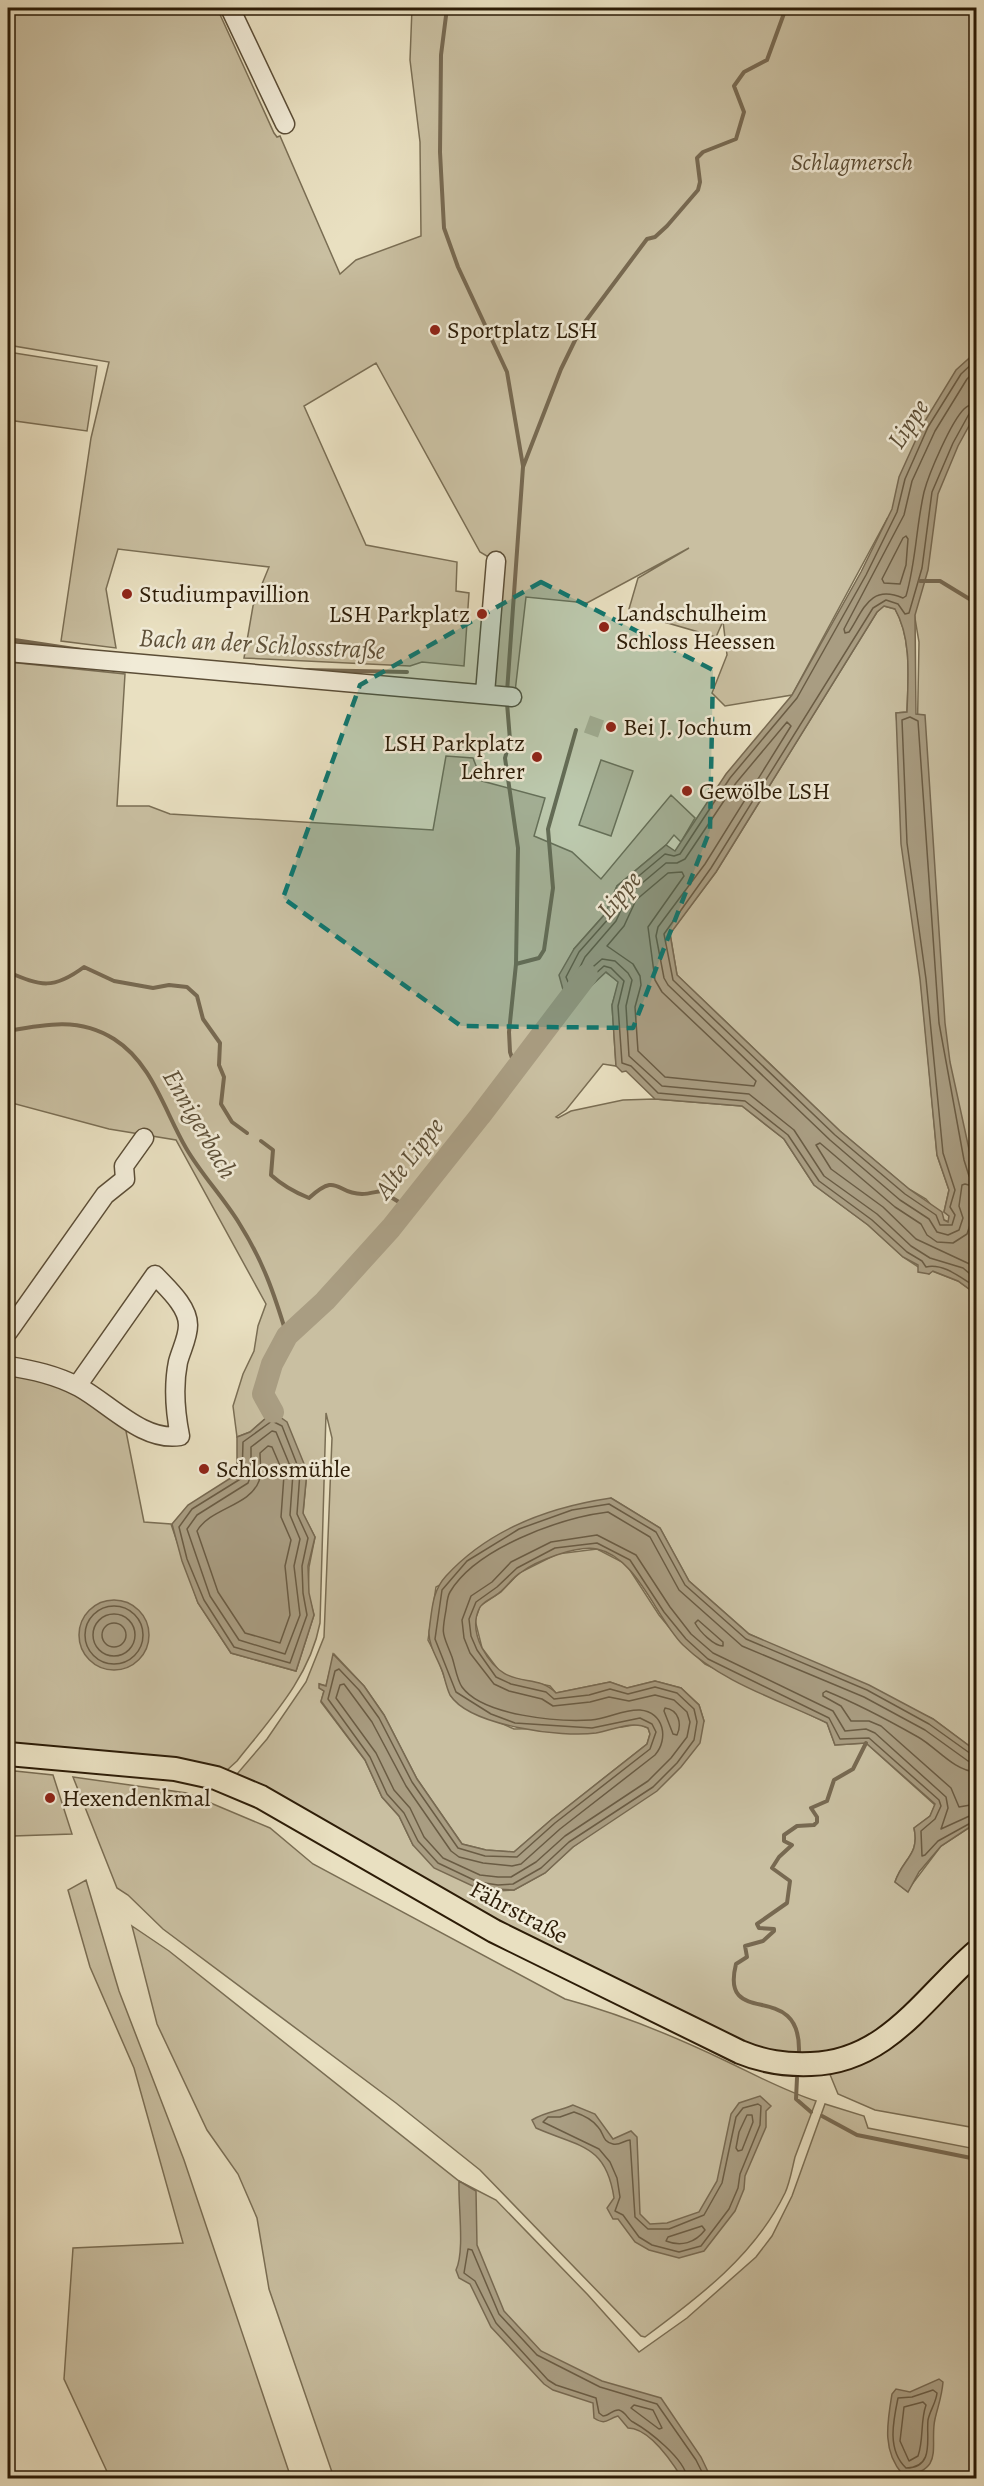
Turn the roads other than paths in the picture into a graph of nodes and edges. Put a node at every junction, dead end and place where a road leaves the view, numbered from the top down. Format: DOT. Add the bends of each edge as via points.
graph roads {
  1 [pos="231,8"];
  2 [pos="285,124"];
  3 [pos="496,561"];
  4 [pos="8,652"];
  5 [pos="144,1138"];
  6 [pos="8,1332"];
  7 [pos="8,1366"];
  8 [pos="77,1386"];
  9 [pos="8,1754"];
  10 [pos="976,1952"];
  1 -- 2 [label="street"];
  3 -- 4 [label="street" via="498,695"];
  5 -- 6 [label="street" via="124,1166 125,1179 105,1195"];
  7 -- 8 [label="street" via="53,1375"];
  8 -- 8 [label="street" via="118,1328 155,1275 172,1294 188,1324 175,1382 180,1436 154,1436"];
  9 -- 10 [label="main road, Fährstraße" via="175,1769 225,1781 261,1797 494,1931 740,2052 769,2062 834,2063 867,2051 899,2028"];
}
